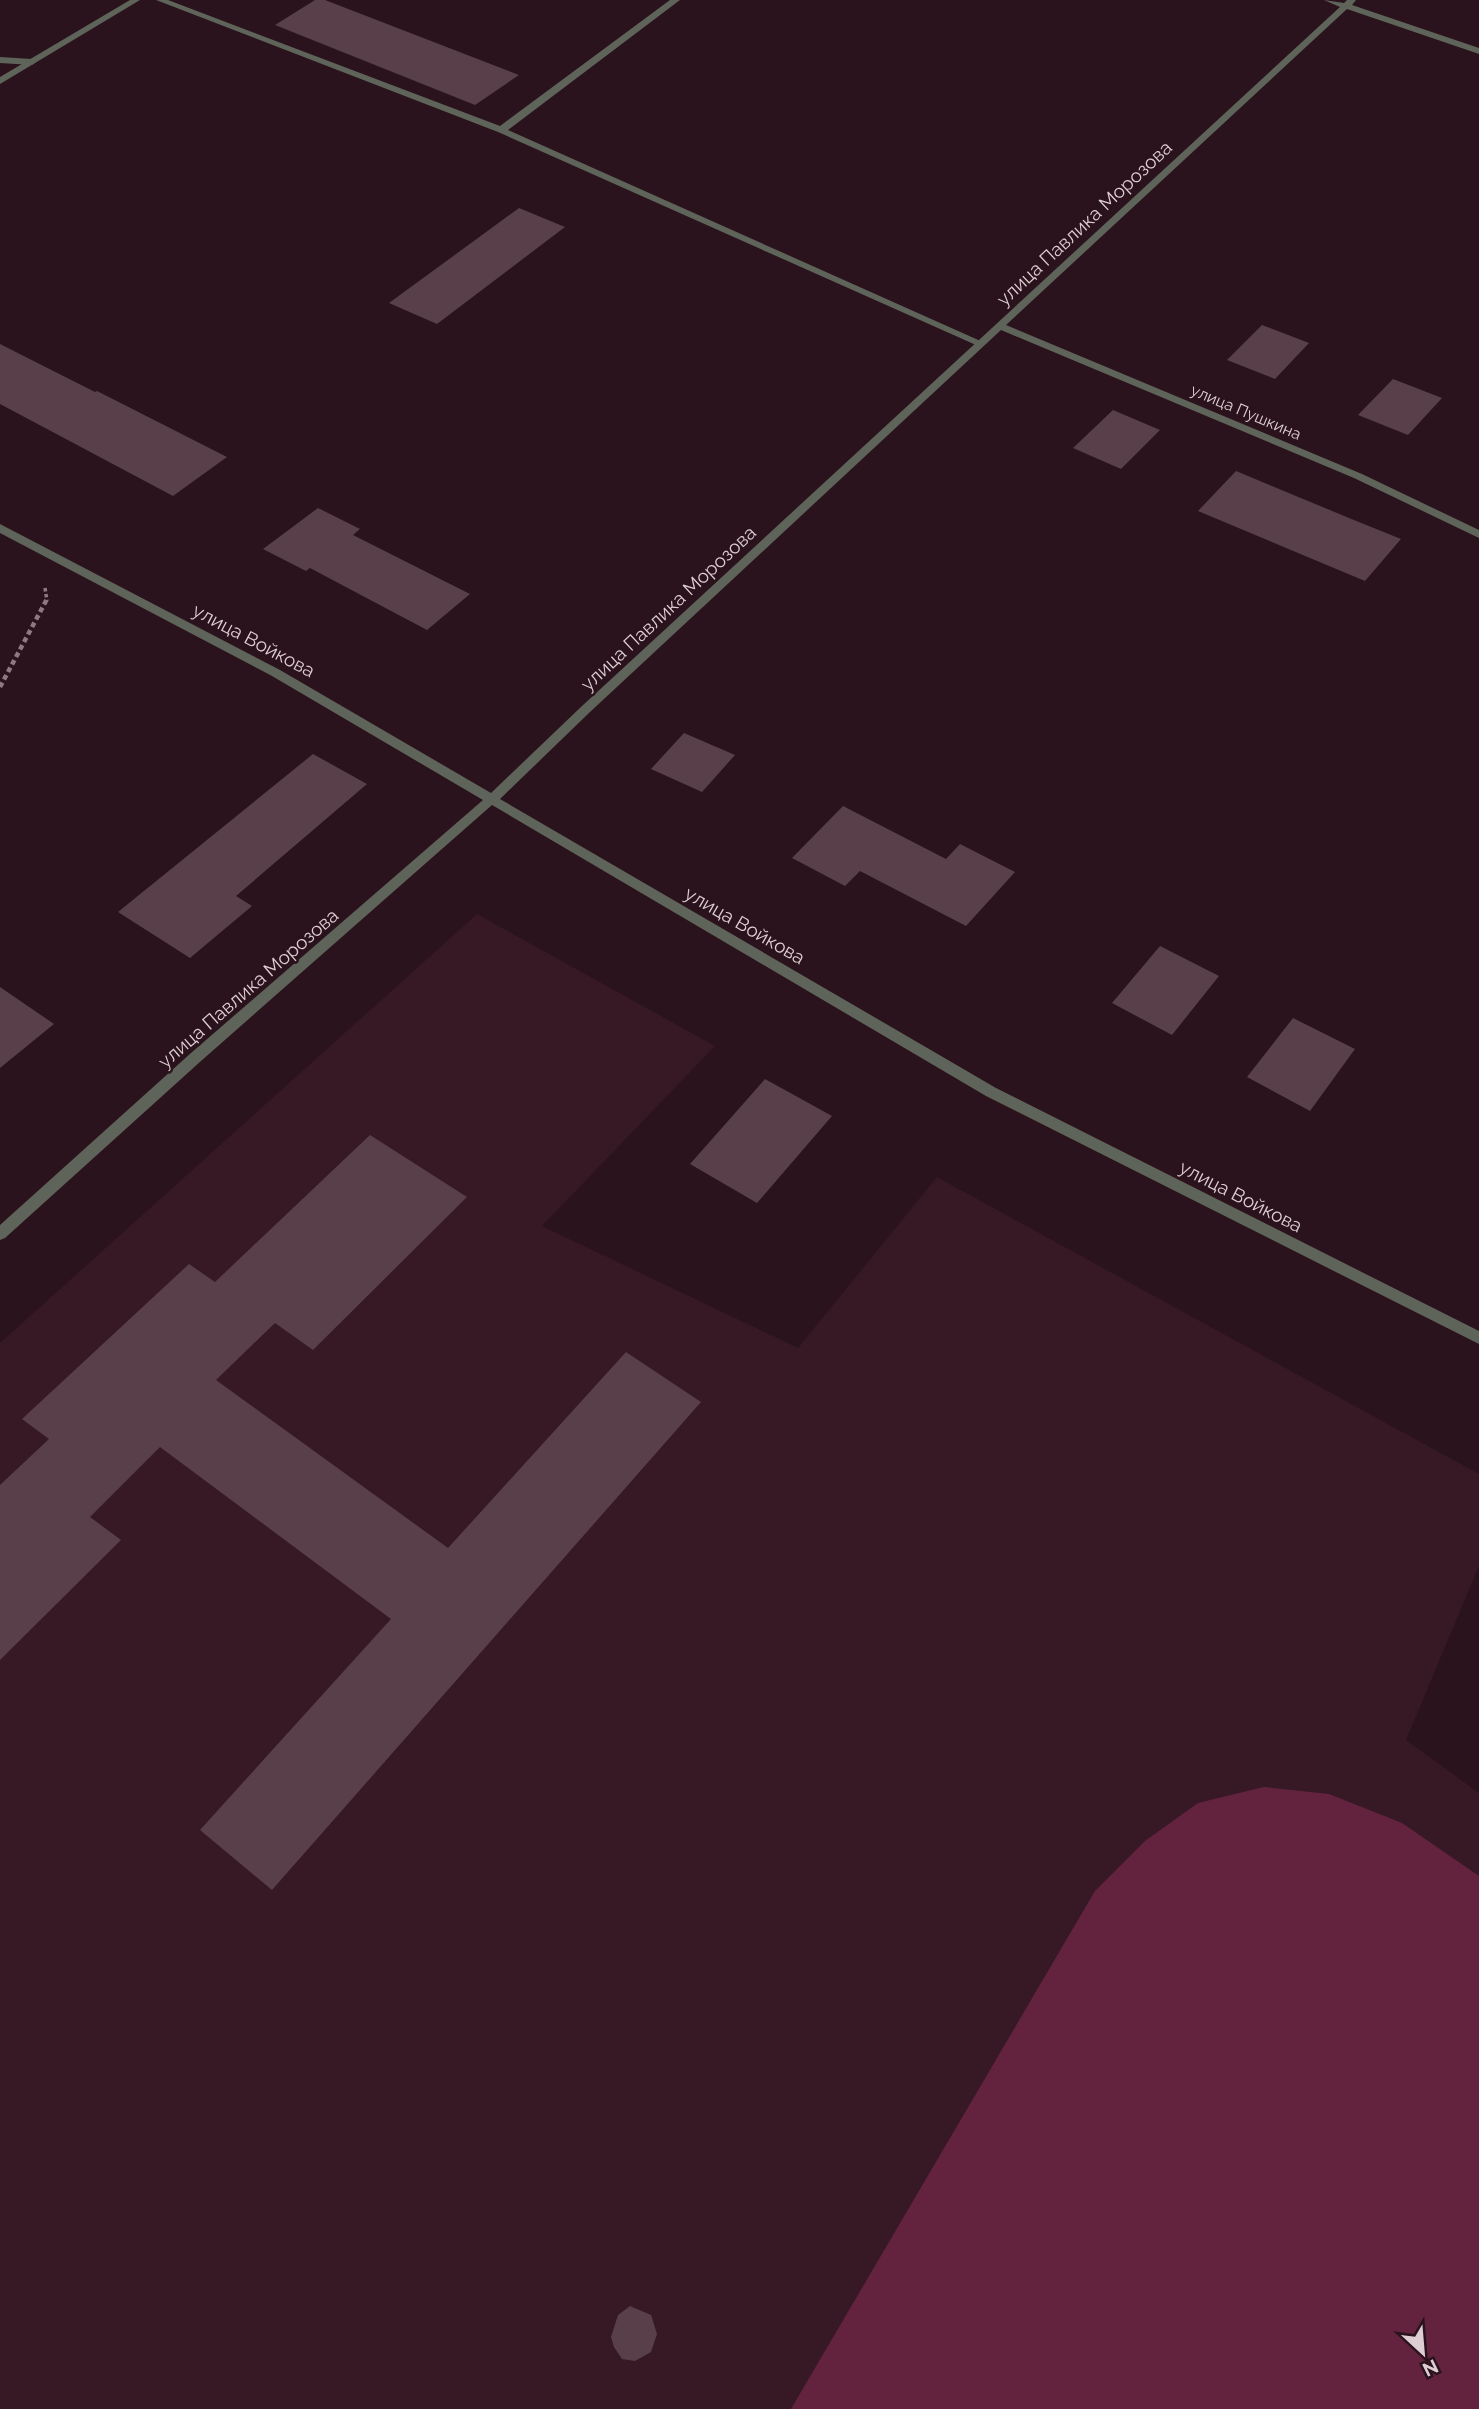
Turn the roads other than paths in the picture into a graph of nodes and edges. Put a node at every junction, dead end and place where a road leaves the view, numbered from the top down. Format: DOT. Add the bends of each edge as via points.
graph roads {
  1 [pos="136,0"];
  2 [pos="160,0"];
  3 [pos="1328,0"];
  4 [pos="667,3"];
  5 [pos="1349,3"];
  6 [pos="1479,51"];
  7 [pos="0,60"];
  8 [pos="32,62"];
  9 [pos="0,81"];
  10 [pos="501,130"];
  11 [pos="999,327"];
  12 [pos="980,344"];
  13 [pos="0,528"];
  14 [pos="1479,534"];
  15 [pos="492,799"];
  16 [pos="0,1234"];
  17 [pos="1479,1338"];
  1 -- 8 [label="street"];
  2 -- 10 [label="street"];
  3 -- 5 [label="street"];
  4 -- 10 [label="street"];
  5 -- 6 [label="street"];
  5 -- 11 [label="street, улица Павлика Морозова"];
  7 -- 8 [label="street"];
  8 -- 9 [label="street"];
  10 -- 12 [label="street"];
  11 -- 12 [label="street, улица Павлика Морозова"];
  11 -- 14 [label="street, улица Пушкина" via="1359,476"];
  12 -- 15 [label="street, улица Павлика Морозова"];
  13 -- 15 [label="street, улица Войкова" via="276,673"];
  15 -- 16 [label="street, улица Павлика Морозова"];
  15 -- 17 [label="street, улица Войкова" via="991,1092"];
}
